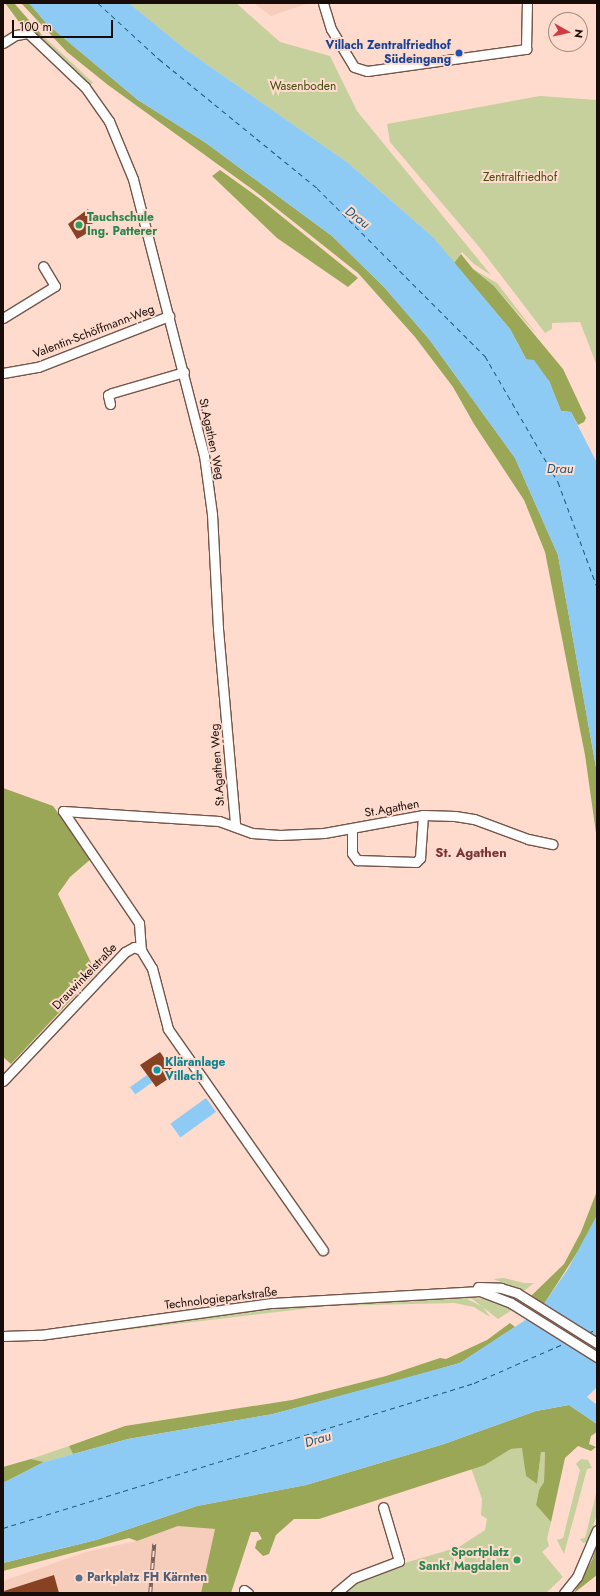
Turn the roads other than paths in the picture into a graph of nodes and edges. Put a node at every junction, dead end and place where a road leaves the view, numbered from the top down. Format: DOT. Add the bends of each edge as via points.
graph roads {
  1 [pos="323,3"];
  2 [pos="528,3"];
  3 [pos="3,43"];
  4 [pos="43,266"];
  5 [pos="169,316"];
  6 [pos="3,318"];
  7 [pos="184,372"];
  8 [pos="3,374"];
  9 [pos="110,404"];
  10 [pos="423,815"];
  11 [pos="235,824"];
  12 [pos="352,829"];
  13 [pos="552,844"];
  14 [pos="142,950"];
  15 [pos="3,1081"];
  16 [pos="323,1250"];
  17 [pos="443,1293"];
  18 [pos="3,1336"];
  19 [pos="597,1343"];
  20 [pos="597,1357"];
  21 [pos="383,1507"];
  22 [pos="597,1530"];
  23 [pos="336,1593"];
  24 [pos="564,1593"];
  1 -- 2 [label="street" via="331,29 354,67 367,71 526,48"];
  3 -- 5 [label="street, St.Agathen Weg" via="16,35 28,33 85,87 109,121 132,179"];
  4 -- 6 [label="street" via="55,286"];
  5 -- 7 [label="street, St.Agathen Weg"];
  5 -- 8 [label="street, Valentin-Schöffmann-Weg" via="38,366"];
  7 -- 9 [label="street" via="112,393 108,395"];
  7 -- 11 [label="street, St.Agathen Weg" via="204,455 212,514 218,629"];
  10 -- 12 [label="street, St.Agathen"];
  10 -- 12 [label="street" via="420,858 416,862 357,860 352,853"];
  10 -- 13 [label="street, St.Agathen" via="474,819 510,833"];
  11 -- 12 [label="street, St.Agathen" via="252,833 280,835"];
  11 -- 14 [label="street, St.Agathen Weg" via="169,816 63,811 139,923"];
  14 -- 15 [label="street, Drauwinkelstraße" via="134,947 125,952"];
  14 -- 16 [label="street" via="152,968 163,1019 168,1029"];
  17 -- 18 [label="street, Technologieparkstraße" via="272,1303 40,1335"];
  17 -- 19 [label="street, Technologieparkstraße" via="487,1287 517,1293"];
  17 -- 20 [label="street, Technologieparkstraße" via="480,1291 511,1303"];
  21 -- 23 [label="street" via="399,1561 354,1578"];
  22 -- 24 [label="street" via="580,1570"];
}
